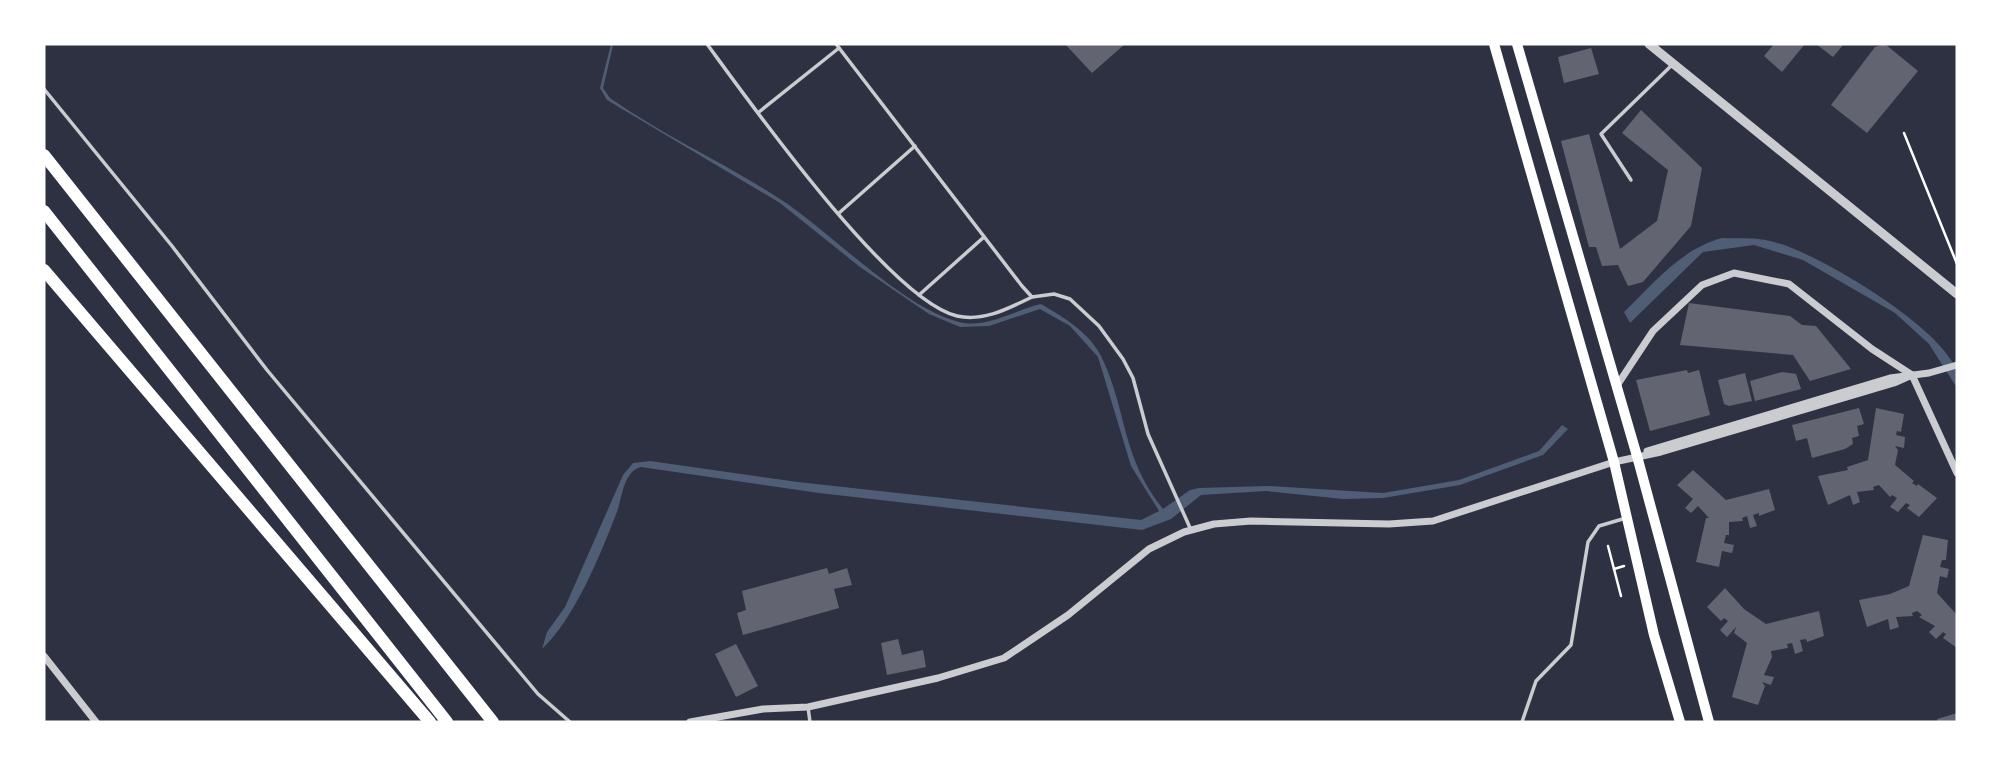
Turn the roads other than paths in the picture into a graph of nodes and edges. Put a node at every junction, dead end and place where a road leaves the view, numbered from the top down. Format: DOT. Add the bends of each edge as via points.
graph roads {
  1 [pos="707,44"];
  2 [pos="1494,44"];
  3 [pos="1517,44"];
  4 [pos="1649,44"];
  5 [pos="838,46"];
  6 [pos="1673,64"];
  7 [pos="44,89"];
  8 [pos="759,113"];
  9 [pos="915,146"];
  10 [pos="44,155"];
  11 [pos="1630,180"];
  12 [pos="44,211"];
  13 [pos="839,213"];
  14 [pos="984,237"];
  15 [pos="44,270"];
  16 [pos="1957,294"];
  17 [pos="919,295"];
  18 [pos="1032,297"];
  19 [pos="1957,365"];
  20 [pos="1912,375"];
  21 [pos="1616,387"];
  22 [pos="1636,456"];
  23 [pos="1614,462"];
  24 [pos="1957,473"];
  25 [pos="1628,517"];
  26 [pos="1191,530"];
  27 [pos="44,656"];
  28 [pos="808,707"];
  29 [pos="96,722"];
  30 [pos="430,722"];
  31 [pos="447,722"];
  32 [pos="493,722"];
  33 [pos="570,722"];
  34 [pos="690,722"];
  35 [pos="810,722"];
  36 [pos="1522,722"];
  37 [pos="1680,722"];
  38 [pos="1709,722"];
  1 -- 8 [label="lane"];
  2 -- 23 [label="main road"];
  3 -- 21 [label="main road"];
  4 -- 6 [label="street"];
  5 -- 8 [label="lane"];
  5 -- 9 [label="lane"];
  6 -- 11 [label="lane" via="1601,134"];
  6 -- 16 [label="street"];
  7 -- 33 [label="lane" via="267,370 538,694"];
  8 -- 13 [label="lane"];
  9 -- 13 [label="lane"];
  9 -- 14 [label="lane"];
  10 -- 32 [label="highway"];
  12 -- 31 [label="highway"];
  13 -- 17 [label="lane" via="872,254"];
  14 -- 17 [label="lane"];
  14 -- 18 [label="lane"];
  15 -- 30 [label="highway"];
  17 -- 18 [label="lane" via="955,316 979,318"];
  18 -- 26 [label="lane" via="1054,294 1070,299 1099,326 1123,359 1148,433"];
  19 -- 20 [label="street"];
  20 -- 21 [label="street" via="1789,284 1734,273 1702,285 1653,331"];
  20 -- 22 [label="street" via="1774,411"];
  20 -- 24 [label="street"];
  21 -- 22 [label="main road"];
  22 -- 23 [label="street"];
  22 -- 38 [label="main road"];
  23 -- 25 [label="main road"];
  23 -- 26 [label="street" via="1433,521 1251,520"];
  25 -- 36 [label="lane" via="1599,526 1588,542 1571,645 1536,681"];
  25 -- 37 [label="main road" via="1654,635"];
  26 -- 28 [label="street" via="1149,549 1068,615 1004,659"];
  27 -- 29 [label="street"];
  28 -- 34 [label="street" via="763,709"];
  28 -- 35 [label="lane"];
}
